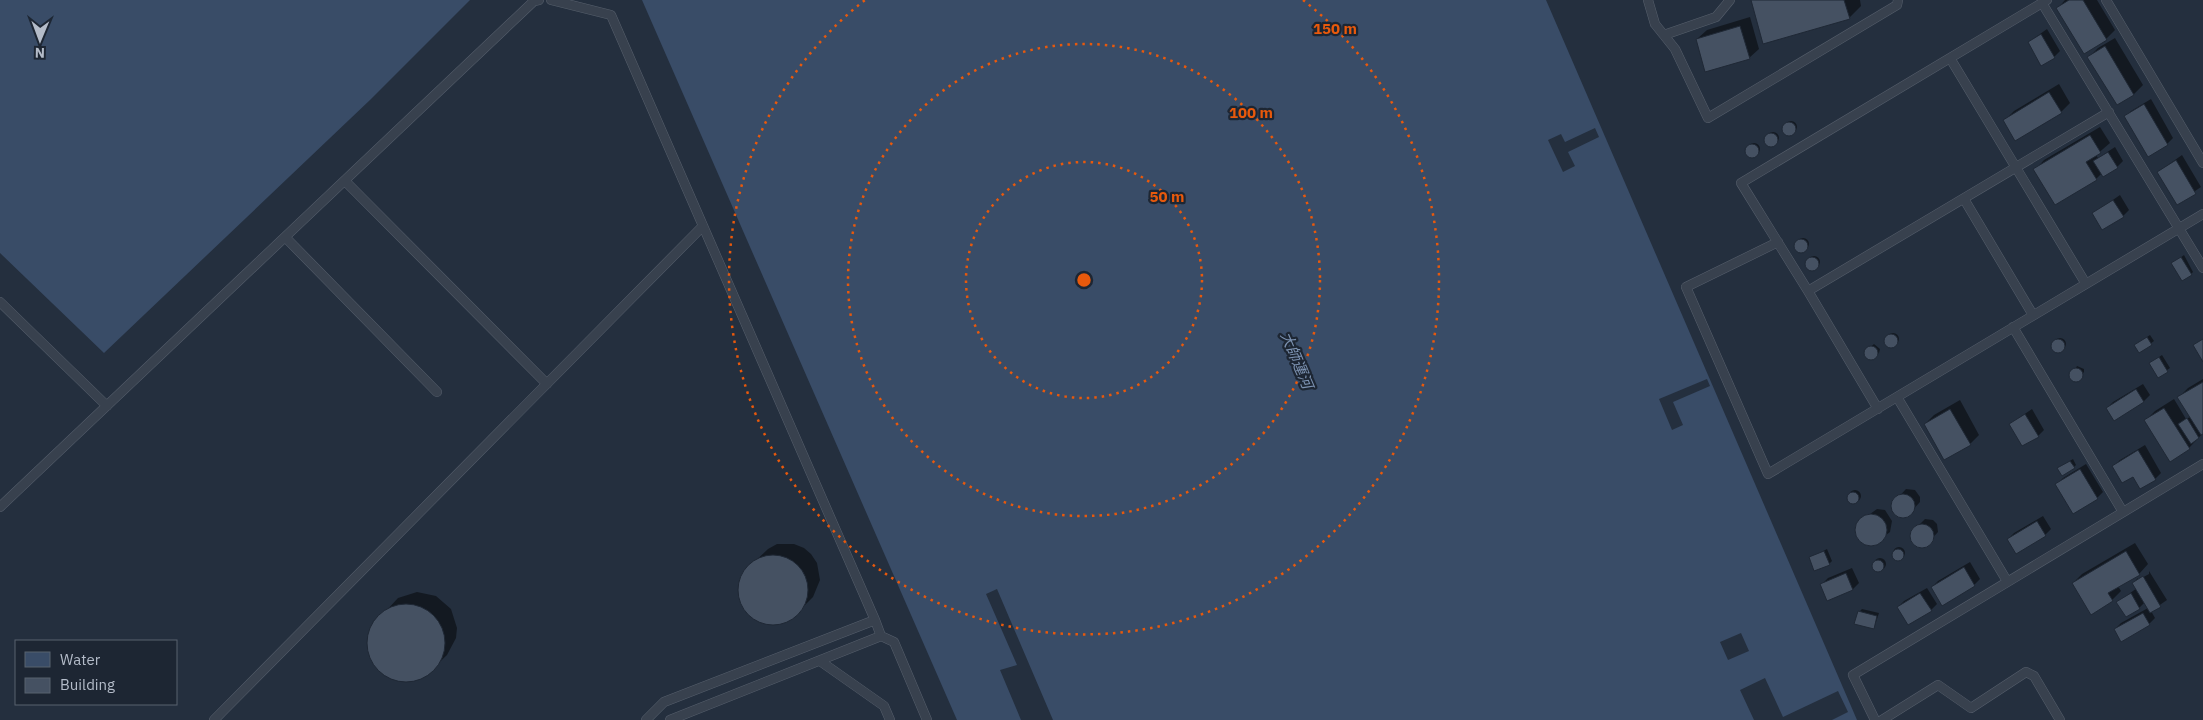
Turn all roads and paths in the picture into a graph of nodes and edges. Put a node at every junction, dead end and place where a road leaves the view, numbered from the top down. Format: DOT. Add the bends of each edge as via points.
graph roads {
  1 [pos="539,0"];
  2 [pos="551,0"];
  3 [pos="1648,0"];
  4 [pos="1730,0"];
  5 [pos="1898,0"];
  6 [pos="2106,0"];
  7 [pos="2044,2"];
  8 [pos="1664,35"];
  9 [pos="1950,58"];
  10 [pos="2109,112"];
  11 [pos="2203,163"];
  12 [pos="2017,167"];
  13 [pos="345,181"];
  14 [pos="1964,199"];
  15 [pos="2203,214"];
  16 [pos="703,226"];
  17 [pos="2179,228"];
  18 [pos="286,238"];
  19 [pos="1778,242"];
  20 [pos="2203,268"];
  21 [pos="2086,284"];
  22 [pos="1808,291"];
  23 [pos="0,302"];
  24 [pos="2033,315"];
  25 [pos="2013,327"];
  26 [pos="546,384"];
  27 [pos="437,392"];
  28 [pos="1897,397"];
  29 [pos="107,406"];
  30 [pos="1878,409"];
  31 [pos="2203,464"];
  32 [pos="0,507"];
  33 [pos="2123,512"];
  34 [pos="2007,582"];
  35 [pos="875,620"];
  36 [pos="881,636"];
  37 [pos="820,661"];
  38 [pos="214,720"];
  39 [pos="646,720"];
  40 [pos="670,720"];
  41 [pos="890,720"];
  42 [pos="927,720"];
  43 [pos="1875,720"];
  44 [pos="1882,720"];
  45 [pos="2060,720"];
  1 -- 13 [label="lane" via="534,1"];
  2 -- 16 [label="lane" via="611,15"];
  3 -- 8 [label="lane" via="1655,24"];
  4 -- 8 [label="lane" via="1716,17"];
  5 -- 8 [label="lane" via="1897,5 1708,118 1675,50"];
  6 -- 11 [label="lane"];
  7 -- 9 [label="lane"];
  7 -- 10 [label="lane"];
  9 -- 12 [label="lane"];
  9 -- 19 [label="lane" via="1741,183"];
  10 -- 12 [label="lane"];
  10 -- 17 [label="lane"];
  12 -- 14 [label="lane"];
  12 -- 21 [label="lane"];
  13 -- 18 [label="lane"];
  13 -- 26 [label="lane"];
  14 -- 22 [label="lane"];
  14 -- 24 [label="lane"];
  15 -- 17 [label="lane"];
  16 -- 26 [label="lane"];
  16 -- 35 [label="lane"];
  17 -- 20 [label="lane"];
  17 -- 21 [label="lane"];
  18 -- 27 [label="lane"];
  18 -- 29 [label="lane"];
  19 -- 22 [label="lane"];
  19 -- 30 [label="lane" via="1686,287 1768,474"];
  21 -- 24 [label="lane"];
  22 -- 30 [label="lane"];
  23 -- 29 [label="lane"];
  24 -- 25 [label="lane"];
  25 -- 28 [label="lane"];
  25 -- 33 [label="lane"];
  26 -- 38 [label="lane"];
  28 -- 30 [label="lane"];
  28 -- 34 [label="lane"];
  29 -- 32 [label="lane"];
  31 -- 33 [label="lane"];
  33 -- 34 [label="lane"];
  34 -- 43 [label="lane" via="1853,675"];
  35 -- 36 [label="lane"];
  35 -- 39 [label="lane" via="664,702"];
  36 -- 37 [label="lane"];
  36 -- 42 [label="lane" via="894,642"];
  37 -- 40 [label="lane"];
  37 -- 41 [label="lane" via="884,706"];
  44 -- 45 [label="lane" via="1938,685 1971,708 2026,672 2034,676"];
}
